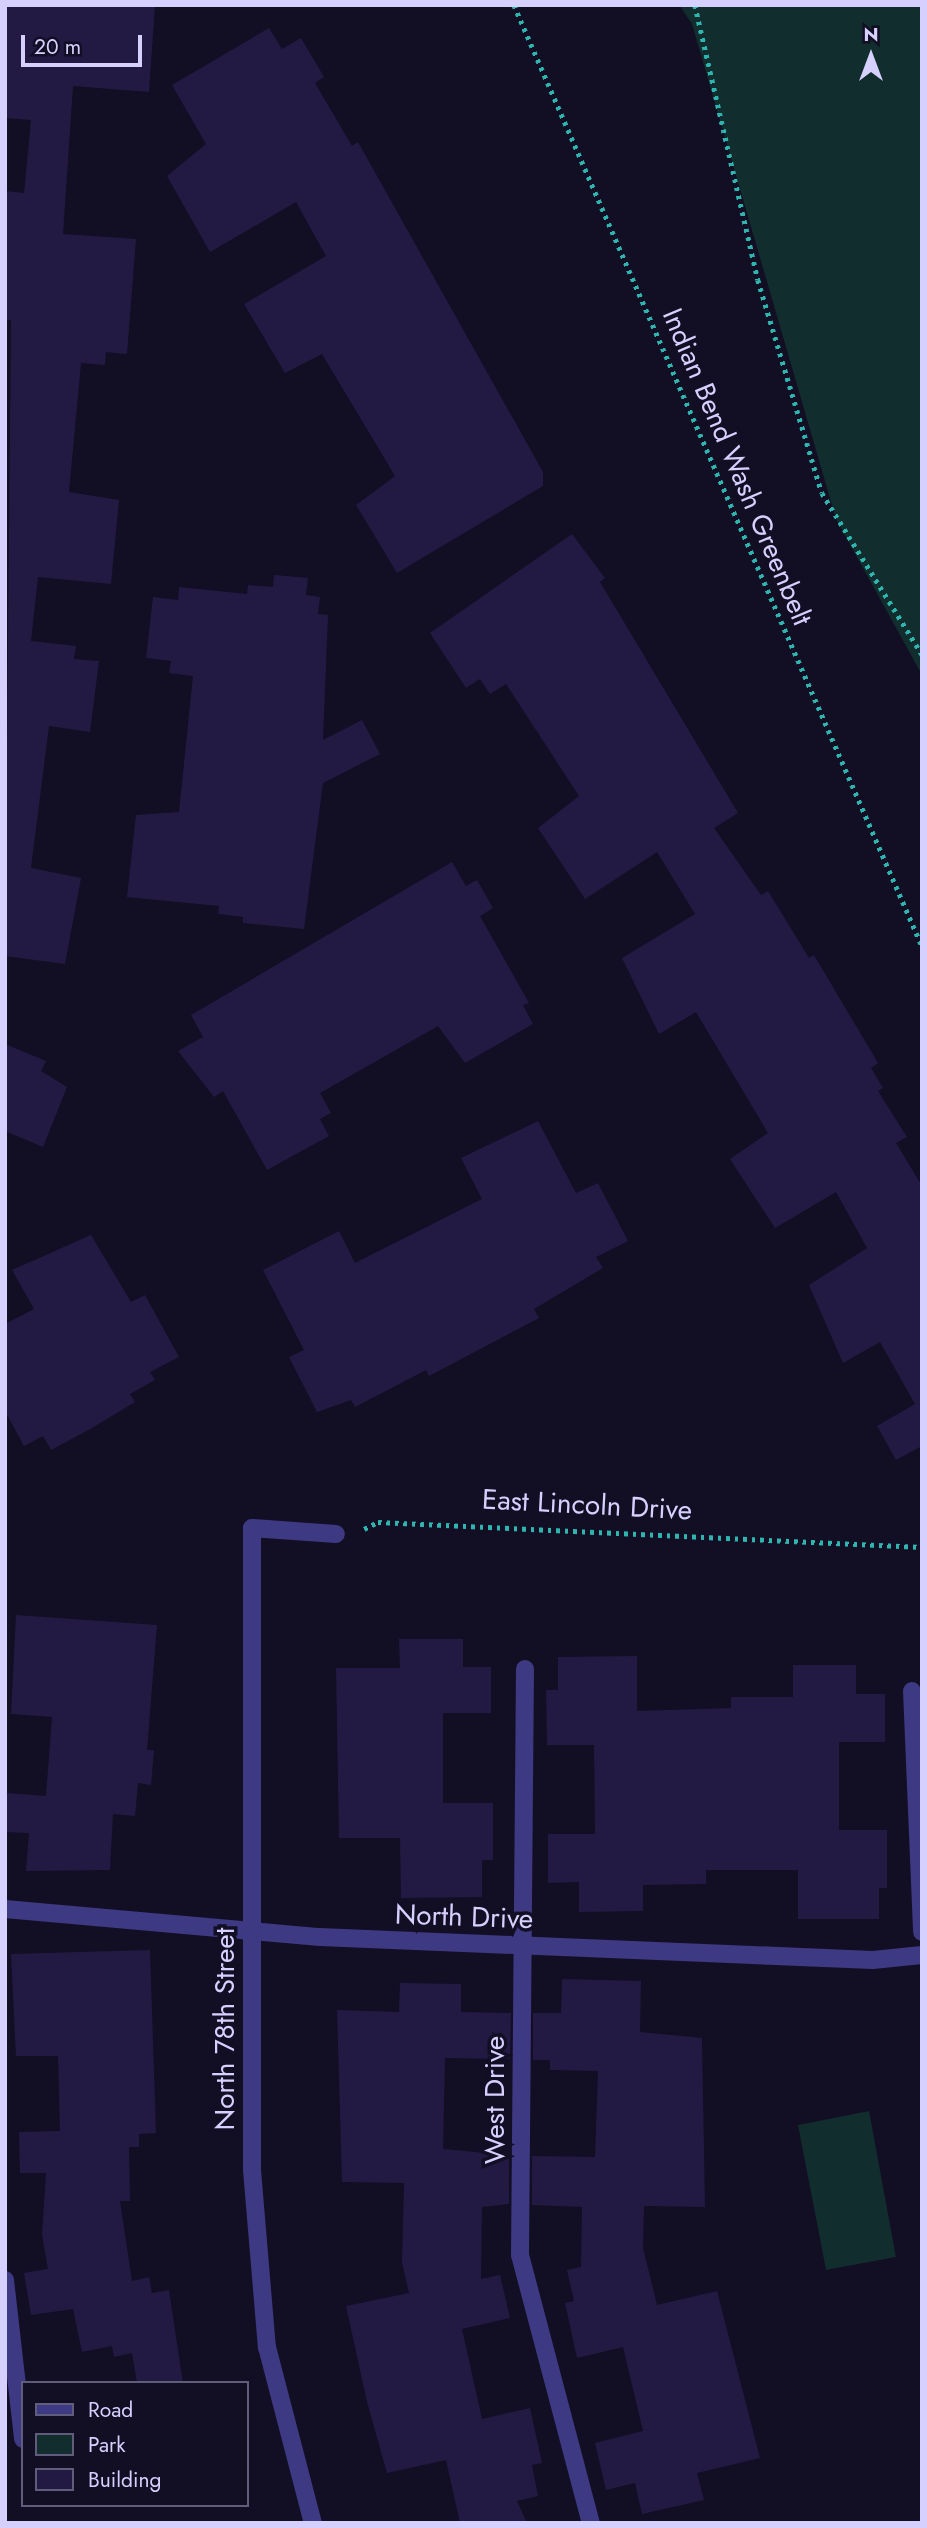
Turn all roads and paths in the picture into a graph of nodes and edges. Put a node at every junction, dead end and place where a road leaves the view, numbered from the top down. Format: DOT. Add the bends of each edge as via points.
graph roads {
  1 [pos="513,5"];
  2 [pos="695,5"];
  3 [pos="922,654"];
  4 [pos="922,946"];
  5 [pos="336,1535"];
  6 [pos="922,1547"];
  7 [pos="525,1669"];
  8 [pos="912,1691"];
  9 [pos="5,1909"];
  10 [pos="250,1929"];
  11 [pos="922,1932"];
  12 [pos="522,1946"];
  13 [pos="922,1955"];
  14 [pos="5,2280"];
  15 [pos="21,2421"];
  16 [pos="313,2523"];
  17 [pos="591,2523"];
  1 -- 4 [label="path, Indian Bend Wash Greenbelt"];
  2 -- 3 [label="path" via="758,280 818,481"];
  5 -- 6 [label="path, East Lincoln Drive" via="378,1522"];
  5 -- 10 [label="street, North 78th Street" via="252,1528"];
  7 -- 12 [label="street, West Drive"];
  8 -- 11 [label="street"];
  9 -- 10 [label="street, North Drive"];
  10 -- 12 [label="street, North Drive"];
  10 -- 16 [label="street, North 78th Street" via="252,2170 267,2347"];
  12 -- 13 [label="street, North Drive" via="873,1960"];
  12 -- 17 [label="street, West Drive" via="520,2255"];
  14 -- 15 [label="street"];
}
